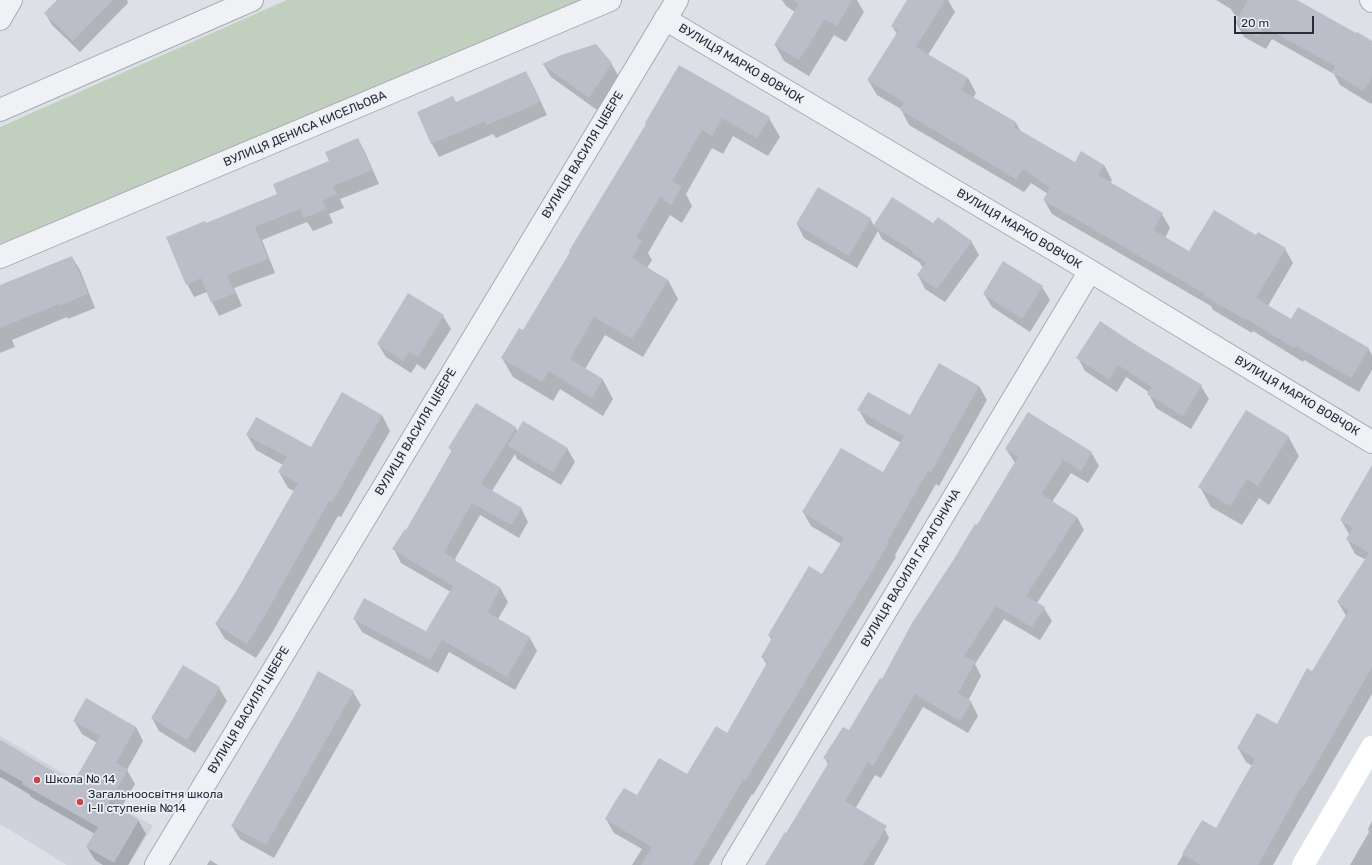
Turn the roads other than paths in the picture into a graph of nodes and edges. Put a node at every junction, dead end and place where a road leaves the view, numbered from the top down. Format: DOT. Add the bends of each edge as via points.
graph roads {
  1 [pos="12,0"];
  2 [pos="252,0"];
  3 [pos="610,0"];
  4 [pos="677,0"];
  5 [pos="0,19"];
  6 [pos="665,19"];
  7 [pos="0,110"];
  8 [pos="0,257"];
  9 [pos="1090,271"];
  10 [pos="1372,442"];
  11 [pos="1372,747"];
  12 [pos="156,865"];
  13 [pos="732,865"];
  14 [pos="1303,865"];
  1 -- 5 [label="street"];
  2 -- 7 [label="street"];
  3 -- 8 [label="street, ВУЛИЦЯ ДЕНИСА КИСЕЛЬОВА"];
  4 -- 6 [label="street, ВУЛИЦЯ ВАСИЛЯ ЦІБЕРЕ"];
  6 -- 9 [label="street, ВУЛИЦЯ МАРКО ВОВЧОК"];
  6 -- 12 [label="street, ВУЛИЦЯ ВАСИЛЯ ЦІБЕРЕ"];
  9 -- 10 [label="street, ВУЛИЦЯ МАРКО ВОВЧОК"];
  9 -- 13 [label="street, ВУЛИЦЯ ВАСИЛЯ ГАРАГОНИЧА"];
  11 -- 14 [label="street"];
}
